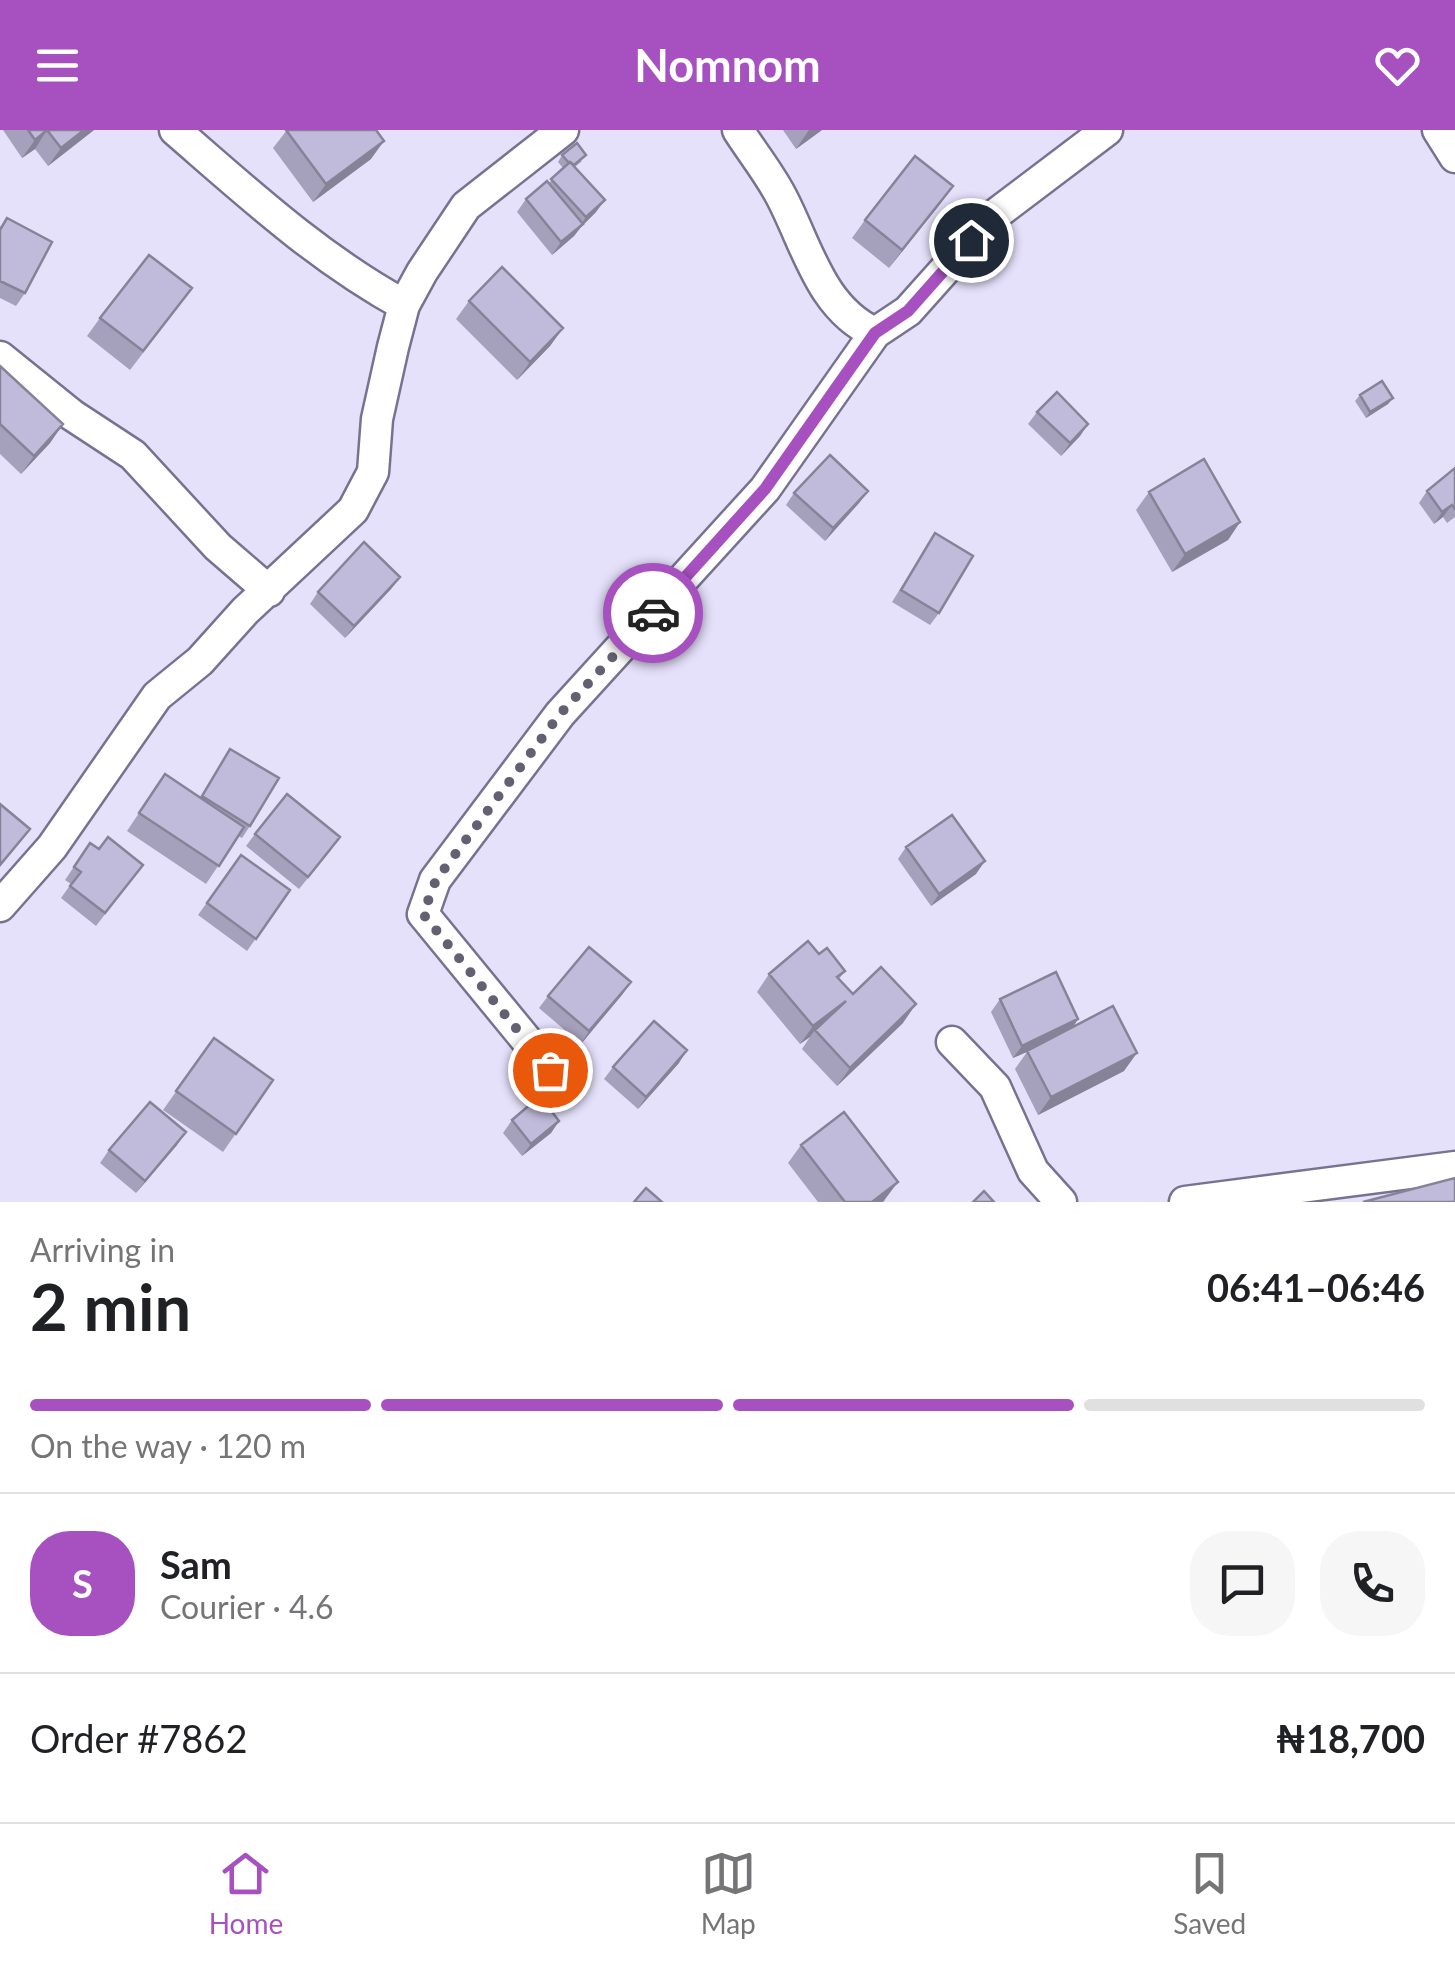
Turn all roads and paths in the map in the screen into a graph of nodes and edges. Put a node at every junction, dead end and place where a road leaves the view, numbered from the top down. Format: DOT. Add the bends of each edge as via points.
graph roads {
  1 [pos="176,130"];
  2 [pos="562,130"];
  3 [pos="738,130"];
  4 [pos="1107,130"];
  5 [pos="1438,130"];
  6 [pos="1455,157"];
  7 [pos="404,305"];
  8 [pos="875,333"];
  9 [pos="0,357"];
  10 [pos="268,591"];
  11 [pos="0,906"];
  12 [pos="952,1042"];
  13 [pos="550,1070"];
  14 [pos="1455,1167"];
  15 [pos="1062,1202"];
  16 [pos="1185,1202"];
  1 -- 7 [label="street" via="291,232"];
  2 -- 7 [label="street" via="466,206"];
  3 -- 8 [label="street" via="780,194 826,291 854,324"];
  4 -- 8 [label="street" via="992,217 908,311"];
  5 -- 6 [label="street"];
  7 -- 10 [label="street" via="377,419 374,472 354,510"];
  8 -- 13 [label="street" via="765,489 560,714 436,880 423,914"];
  9 -- 10 [label="street" via="133,455 218,548"];
  10 -- 11 [label="street" via="157,696 52,846"];
  12 -- 15 [label="street" via="995,1087 1033,1171"];
  14 -- 16 [label="street"];
}
